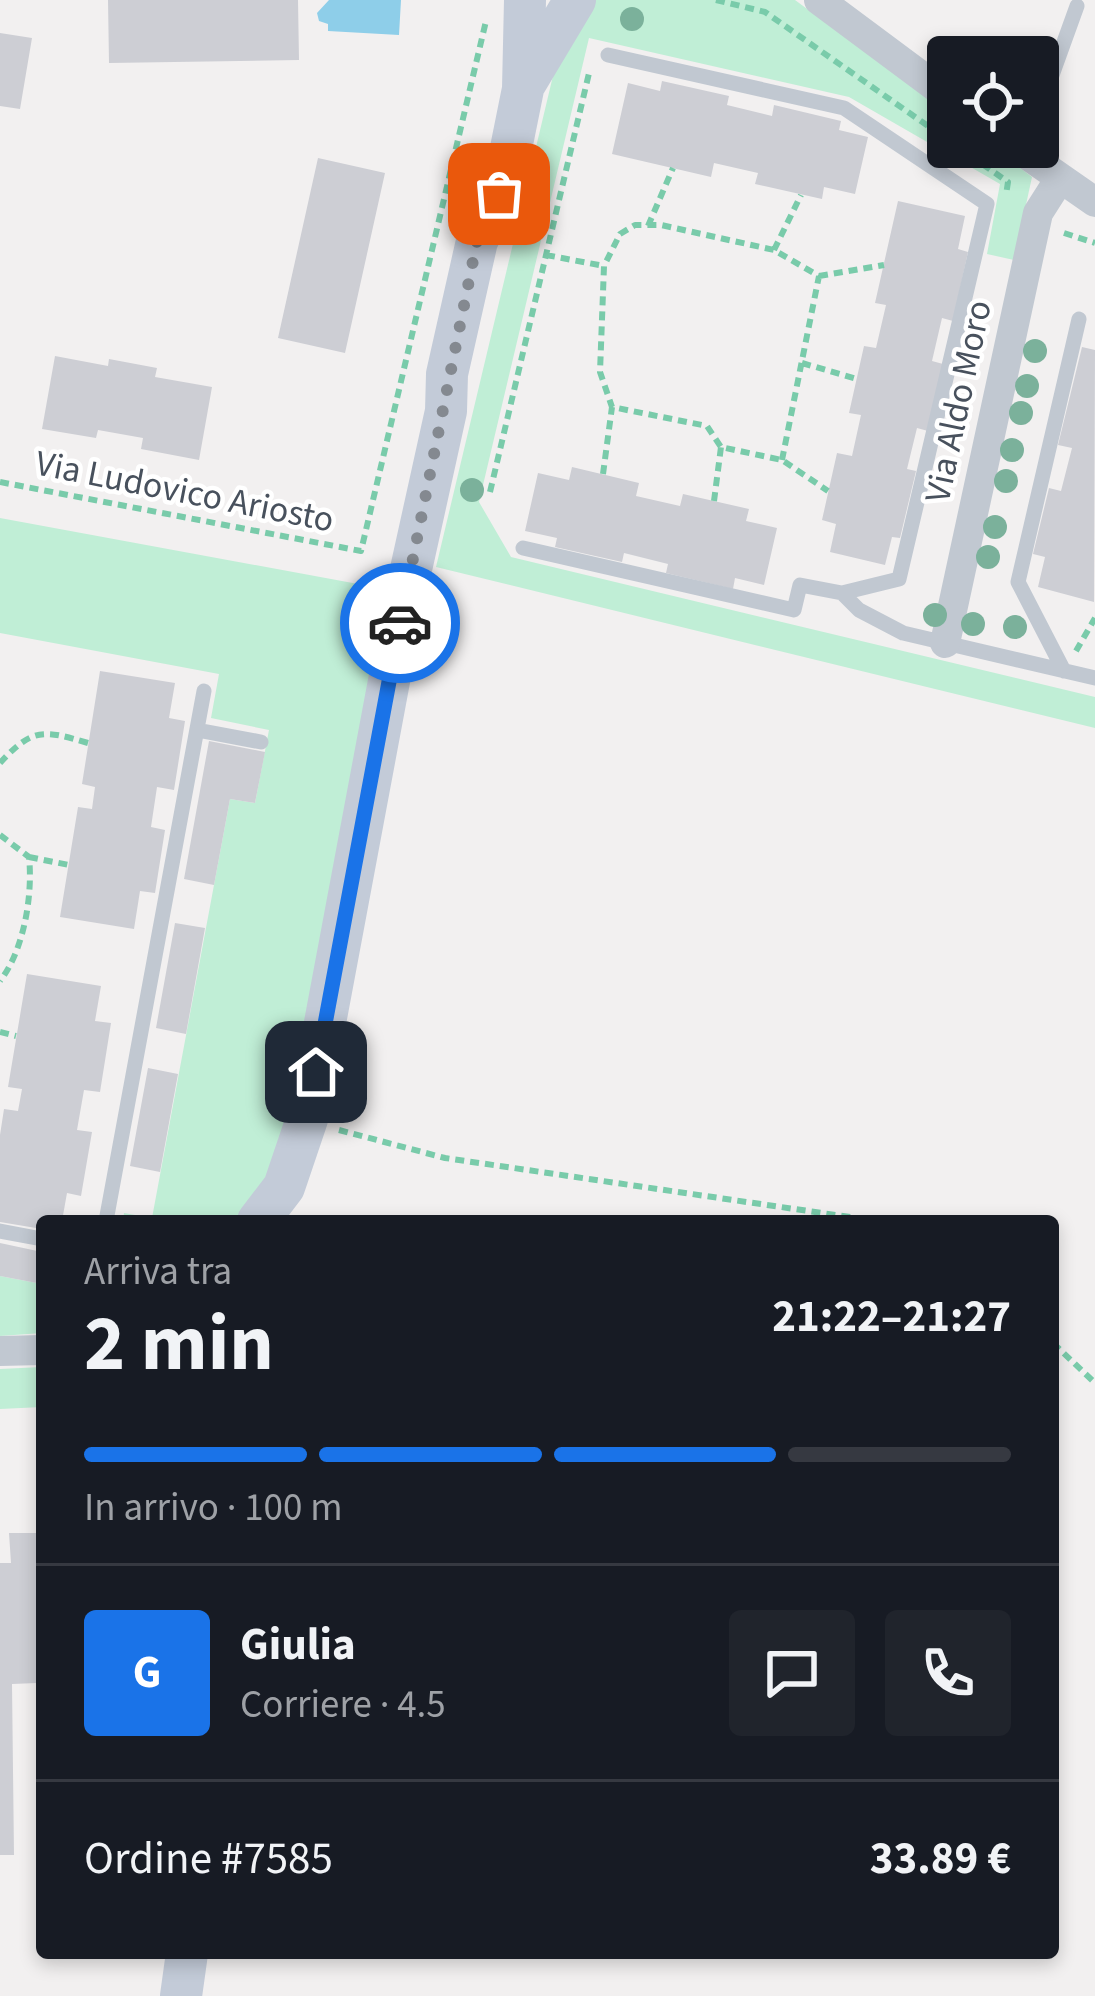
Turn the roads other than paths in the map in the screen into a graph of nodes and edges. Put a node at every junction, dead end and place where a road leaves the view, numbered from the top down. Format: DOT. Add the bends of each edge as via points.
graph roads {
  1 [pos="574,0"];
  2 [pos="819,0"];
  3 [pos="507,5"];
  4 [pos="1077,6"];
  5 [pos="600,55"];
  6 [pos="1059,56"];
  7 [pos="927,80"];
  8 [pos="523,89"];
  9 [pos="1045,168"];
  10 [pos="1059,180"];
  11 [pos="1094,197"];
  12 [pos="1079,319"];
  13 [pos="523,548"];
  14 [pos="842,592"];
  15 [pos="945,644"];
  16 [pos="1064,671"];
  17 [pos="1095,678"];
  18 [pos="204,691"];
  19 [pos="196,730"];
  20 [pos="261,742"];
  21 [pos="308,1119"];
  22 [pos="107,1215"];
  23 [pos="262,1215"];
  24 [pos="291,1215"];
  25 [pos="0,1231"];
  26 [pos="36,1238"];
  27 [pos="36,1350"];
  28 [pos="0,1351"];
  29 [pos="186,1959"];
  30 [pos="182,1996"];
  1 -- 8 [label="street"];
  2 -- 7 [label="street"];
  3 -- 8 [label="street"];
  4 -- 6 [label="lane"];
  5 -- 14 [label="lane" via="844,108 987,204 899,579"];
  8 -- 21 [label="street" via="495,241 404,601"];
  9 -- 10 [label="street"];
  10 -- 11 [label="street"];
  10 -- 15 [label="street, Via Aldo Moro" via="1038,213"];
  12 -- 16 [label="lane" via="1018,583"];
  13 -- 14 [label="lane" via="794,610 800,585"];
  14 -- 15 [label="lane" via="883,623"];
  15 -- 16 [label="lane"];
  16 -- 17 [label="lane"];
  18 -- 19 [label="lane"];
  19 -- 20 [label="lane"];
  19 -- 22 [label="lane"];
  21 -- 23 [label="street" via="284,1186"];
  21 -- 24 [label="street"];
  25 -- 26 [label="lane"];
  27 -- 28 [label="street"];
  29 -- 30 [label="street"];
}
